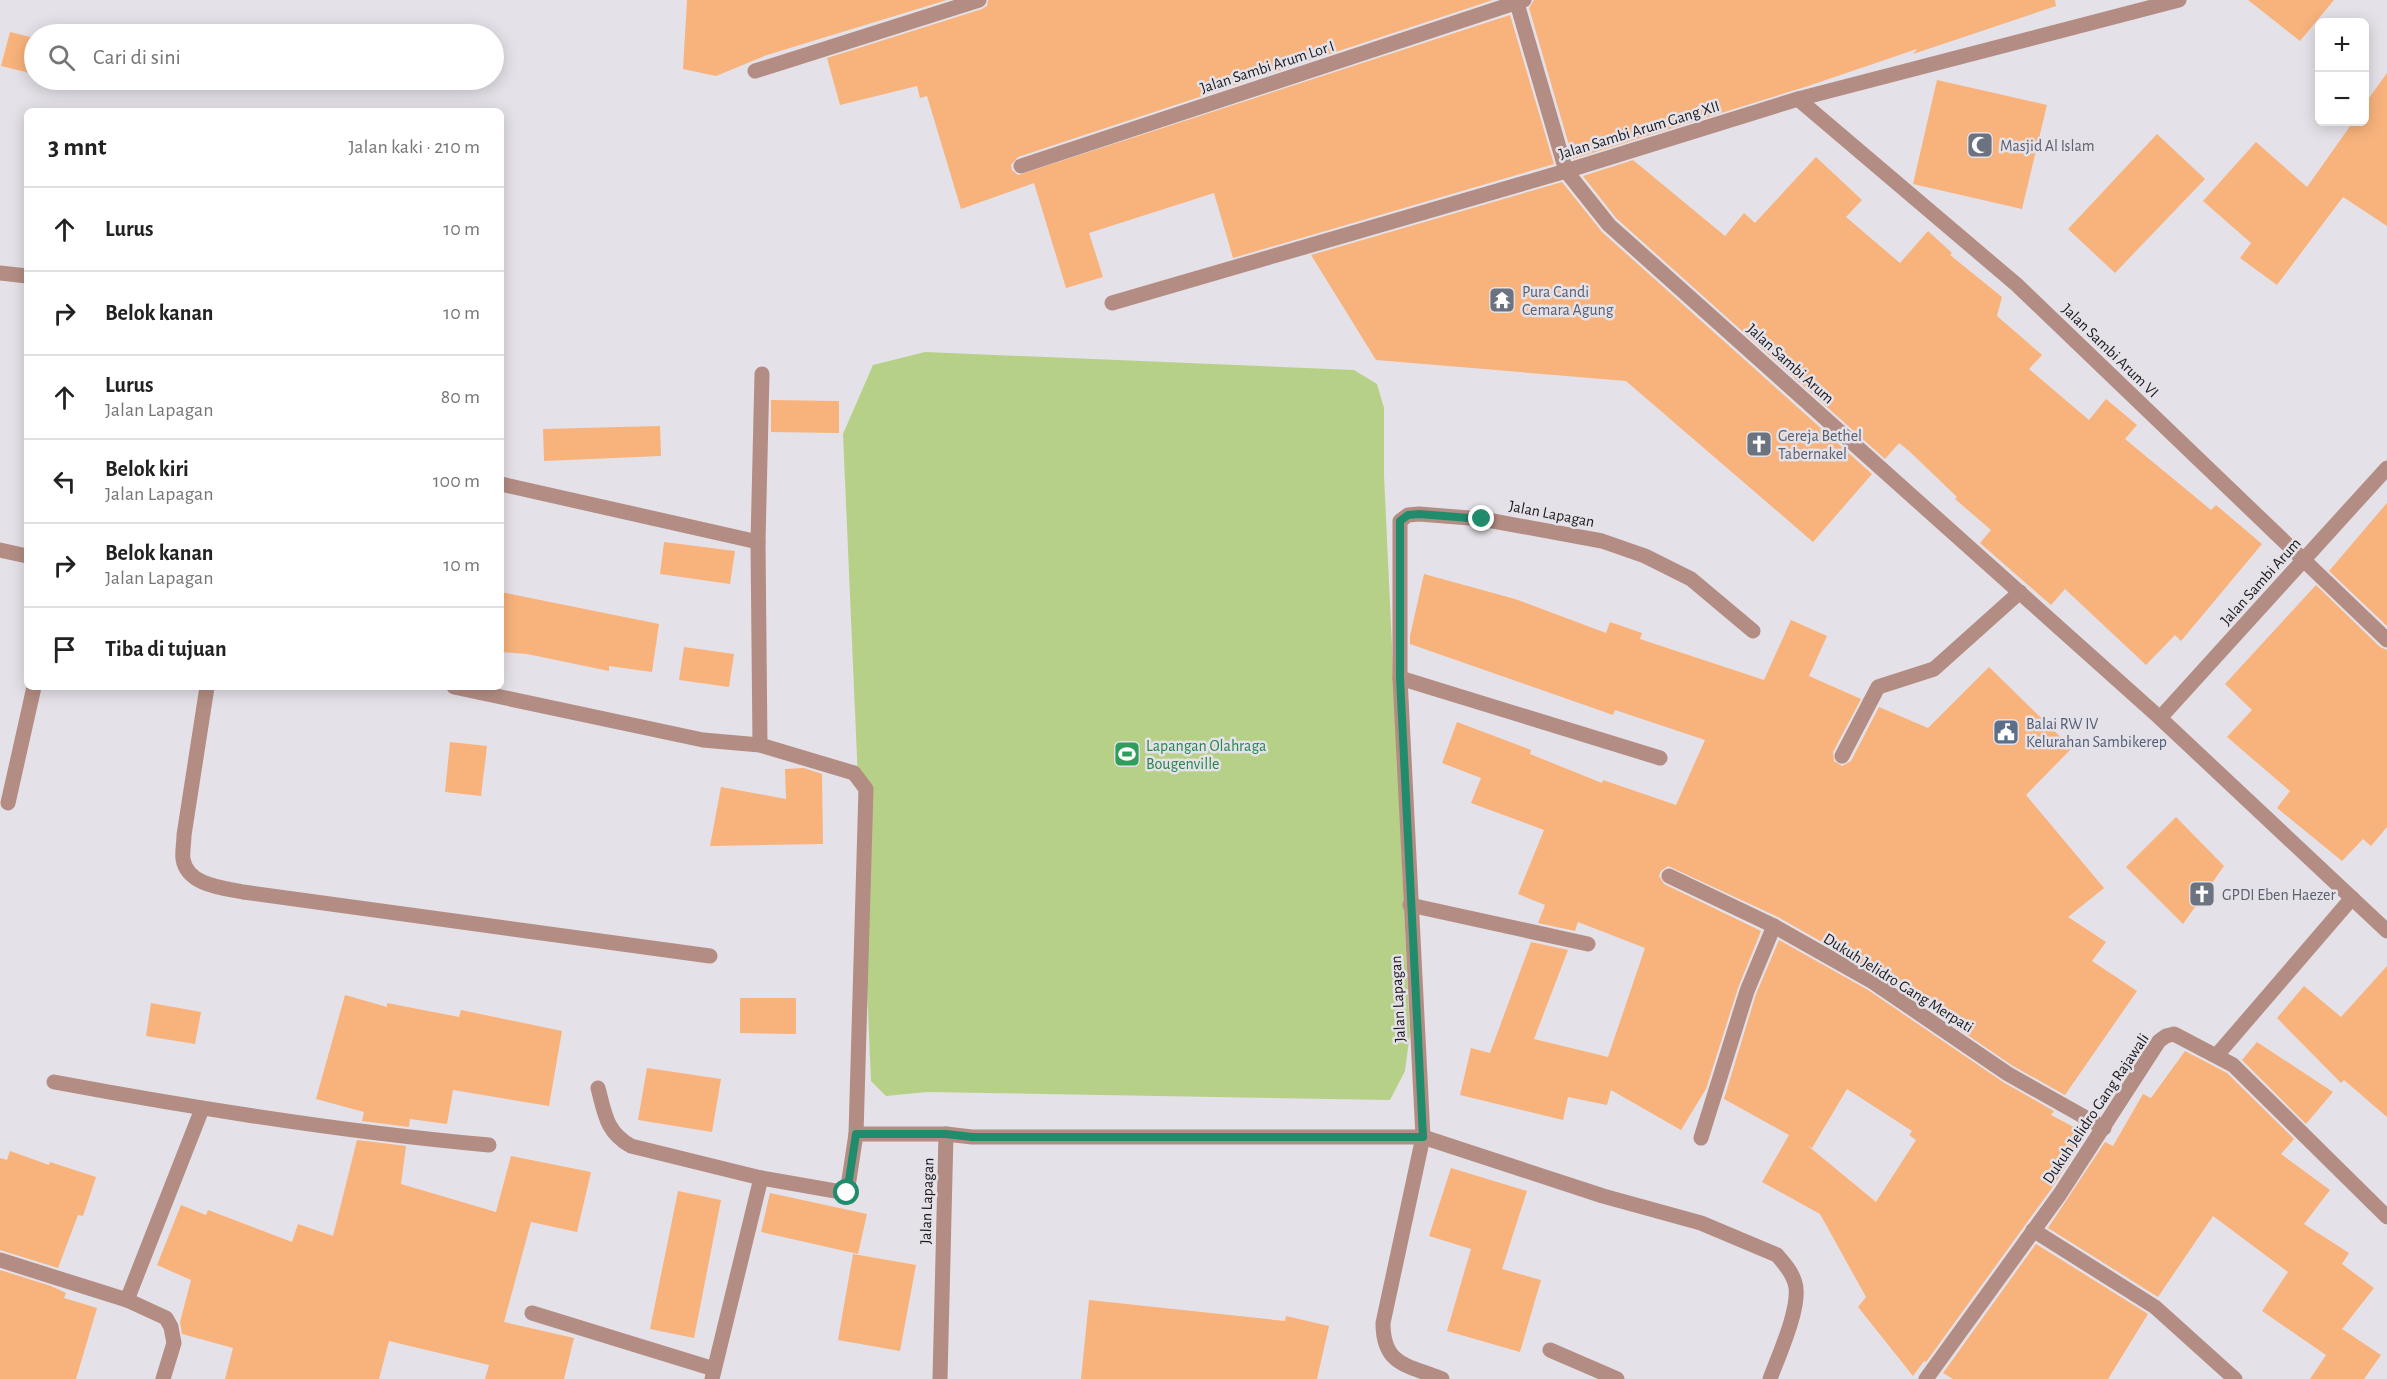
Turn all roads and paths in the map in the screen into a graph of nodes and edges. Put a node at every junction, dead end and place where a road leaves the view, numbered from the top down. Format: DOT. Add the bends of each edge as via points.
graph roads {
  1 [pos="979,0"];
  2 [pos="2179,0"];
  3 [pos="1519,1"];
  4 [pos="755,71"];
  5 [pos="1798,99"];
  6 [pos="1021,166"];
  7 [pos="1566,171"];
  8 [pos="0,273"];
  9 [pos="24,276"];
  10 [pos="1112,303"];
  11 [pos="762,374"];
  12 [pos="2387,468"];
  13 [pos="504,485"];
  14 [pos="758,542"];
  15 [pos="0,550"];
  16 [pos="24,555"];
  17 [pos="2303,560"];
  18 [pos="2020,592"];
  19 [pos="1753,631"];
  20 [pos="2387,640"];
  21 [pos="1400,678"];
  22 [pos="33,690"];
  23 [pos="207,690"];
  24 [pos="467,690"];
  25 [pos="2160,718"];
  26 [pos="760,745"];
  27 [pos="1842,756"];
  28 [pos="1660,758"];
  29 [pos="8,803"];
  30 [pos="1669,876"];
  31 [pos="2352,898"];
  32 [pos="1410,905"];
  33 [pos="1774,926"];
  34 [pos="2387,931"];
  35 [pos="1588,944"];
  36 [pos="710,956"];
  37 [pos="2217,1055"];
  38 [pos="54,1082"];
  39 [pos="598,1088"];
  40 [pos="202,1109"];
  41 [pos="2104,1128"];
  42 [pos="856,1134"];
  43 [pos="946,1134"];
  44 [pos="1423,1137"];
  45 [pos="1701,1138"];
  46 [pos="489,1145"];
  47 [pos="761,1178"];
  48 [pos="2387,1217"];
  49 [pos="2033,1230"];
  50 [pos="0,1260"];
  51 [pos="127,1300"];
  52 [pos="532,1313"];
  53 [pos="1550,1350"];
  54 [pos="713,1374"];
  55 [pos="163,1379"];
  56 [pos="940,1379"];
  57 [pos="1442,1379"];
  58 [pos="1617,1379"];
  59 [pos="1770,1379"];
  60 [pos="1926,1379"];
  61 [pos="2235,1379"];
  1 -- 4 [label="street"];
  2 -- 5 [label="street, Jalan Sambi Arum Gang XII"];
  3 -- 6 [label="street, Jalan Sambi Arum Lor I"];
  3 -- 7 [label="street, Jalan Sambi Arum"];
  5 -- 7 [label="street, Jalan Sambi Arum Gang XII"];
  5 -- 17 [label="street, Jalan Sambi Arum VI" via="2017,285"];
  7 -- 10 [label="street, Jalan Sambi Arum Gang XII"];
  7 -- 18 [label="street, Jalan Sambi Arum" via="1609,225"];
  8 -- 9 [label="street"];
  11 -- 14 [label="street"];
  12 -- 17 [label="street, Jalan Sambi Arum"];
  13 -- 14 [label="street"];
  14 -- 26 [label="street"];
  15 -- 16 [label="street"];
  17 -- 20 [label="street, Jalan Sambi Arum VI"];
  17 -- 25 [label="street, Jalan Sambi Arum"];
  18 -- 25 [label="street, Jalan Sambi Arum"];
  18 -- 27 [label="street" via="1934,669 1878,687"];
  19 -- 21 [label="street, Jalan Lapagan" via="1691,579 1645,556 1602,541 1482,519 1408,515 1400,521"];
  21 -- 28 [label="street"];
  21 -- 32 [label="street, Jalan Lapagan"];
  22 -- 29 [label="street"];
  23 -- 36 [label="street" via="183,860 188,872 207,885"];
  24 -- 26 [label="street" via="703,740"];
  25 -- 31 [label="street, Jalan Sambi Arum"];
  26 -- 42 [label="street" via="854,773 866,789"];
  30 -- 33 [label="street, Dukuh Jelidro Gang Merpati"];
  31 -- 34 [label="street, Jalan Sambi Arum"];
  31 -- 37 [label="street"];
  32 -- 35 [label="street"];
  32 -- 44 [label="street, Jalan Lapagan"];
  33 -- 41 [label="street, Dukuh Jelidro Gang Merpati" via="1873,982 2008,1074"];
  33 -- 45 [label="street" via="1747,992"];
  37 -- 41 [label="street, Dukuh Jelidro Gang Rajawali" via="2174,1034 2166,1036 2159,1041"];
  37 -- 48 [label="street, Dukuh Jelidro Gang Rajawali" via="2233,1065"];
  38 -- 40 [label="street"];
  39 -- 47 [label="street" via="609,1128 631,1146"];
  40 -- 46 [label="street" via="405,1138"];
  40 -- 51 [label="street"];
  41 -- 49 [label="street, Dukuh Jelidro Gang Rajawali"];
  42 -- 43 [label="street"];
  42 -- 47 [label="street" via="847,1193"];
  43 -- 44 [label="street"];
  43 -- 56 [label="street, Jalan Lapagan"];
  44 -- 57 [label="street, Jalan Lapagan" via="1383,1338 1393,1359"];
  44 -- 59 [label="street" via="1603,1196 1701,1223 1777,1255 1796,1284 1790,1327"];
  47 -- 54 [label="street"];
  49 -- 60 [label="street, Dukuh Jelidro Gang Rajawali"];
  49 -- 61 [label="street" via="2155,1307"];
  50 -- 51 [label="street"];
  51 -- 55 [label="street" via="166,1318 171,1327 174,1343"];
  52 -- 54 [label="street"];
  53 -- 58 [label="street"];
}
